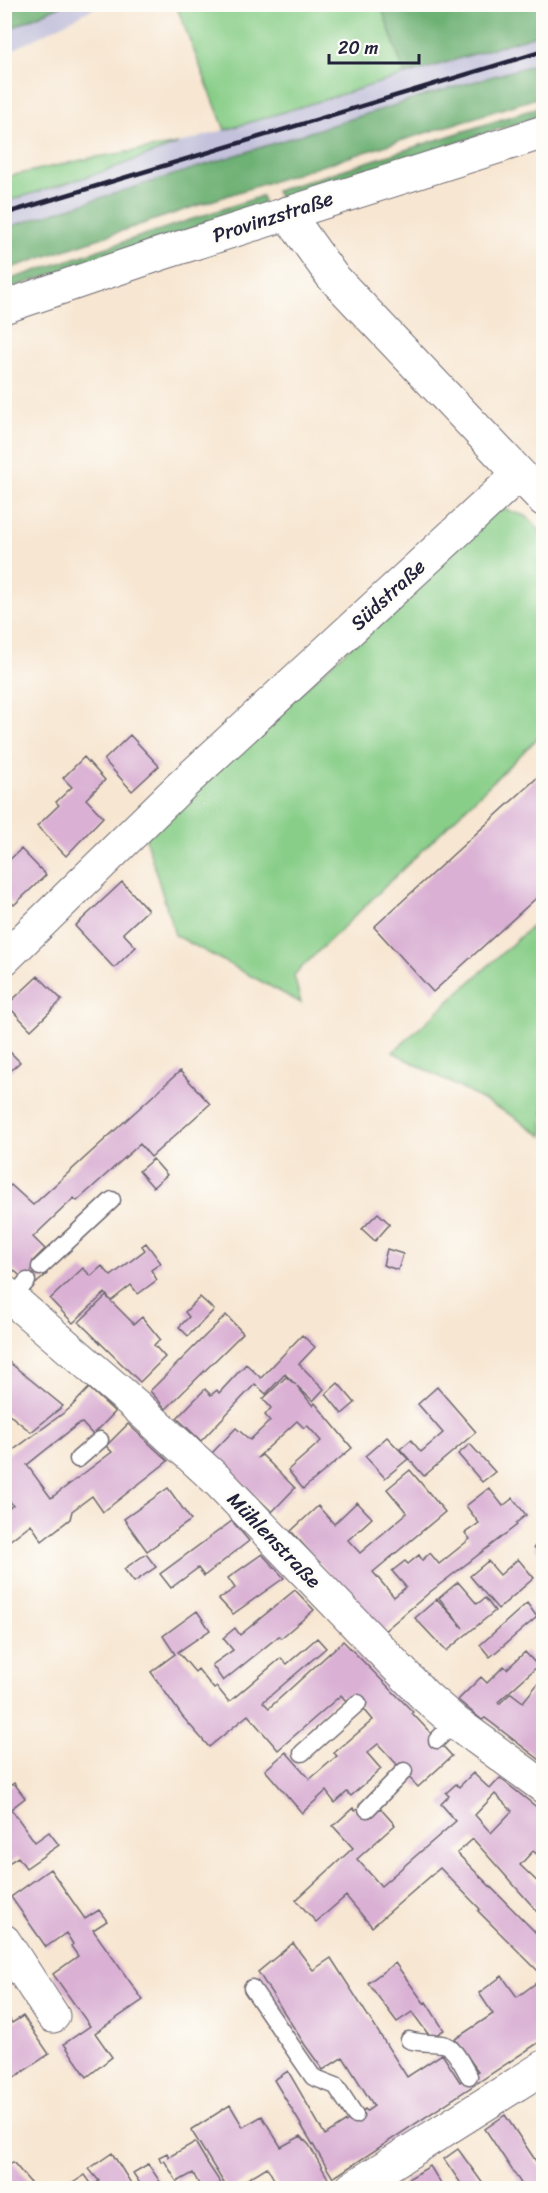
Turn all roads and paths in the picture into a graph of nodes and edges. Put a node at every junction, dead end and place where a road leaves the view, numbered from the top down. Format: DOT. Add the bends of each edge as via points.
graph roads {
  1 [pos="543,132"];
  2 [pos="287,213"];
  3 [pos="4,307"];
  4 [pos="519,474"];
  5 [pos="543,500"];
  6 [pos="4,959"];
  7 [pos="112,1200"];
  8 [pos="40,1267"];
  9 [pos="14,1290"];
  10 [pos="100,1440"];
  11 [pos="78,1459"];
  12 [pos="358,1702"];
  13 [pos="302,1753"];
  14 [pos="404,1771"];
  15 [pos="543,1787"];
  16 [pos="367,1809"];
  17 [pos="4,1941"];
  18 [pos="252,1988"];
  19 [pos="53,2016"];
  20 [pos="409,2040"];
  21 [pos="543,2067"];
  22 [pos="477,2088"];
  23 [pos="355,2115"];
  24 [pos="372,2174"];
  1 -- 2 [label="street, Provinzstraße"];
  2 -- 3 [label="street, Provinzstraße"];
  2 -- 4 [label="street" via="332,276"];
  4 -- 5 [label="street"];
  4 -- 6 [label="street, Südstraße" via="181,786"];
  7 -- 8 [label="lane"];
  9 -- 15 [label="street, Mühlenstraße" via="128,1411 217,1480 389,1674 425,1696 446,1731"];
  10 -- 11 [label="lane"];
  12 -- 13 [label="lane"];
  14 -- 16 [label="lane"];
  17 -- 19 [label="street"];
  18 -- 23 [label="lane" via="313,2077 336,2086"];
  20 -- 22 [label="lane" via="450,2048"];
  21 -- 22 [label="street"];
  22 -- 24 [label="street"];
}
